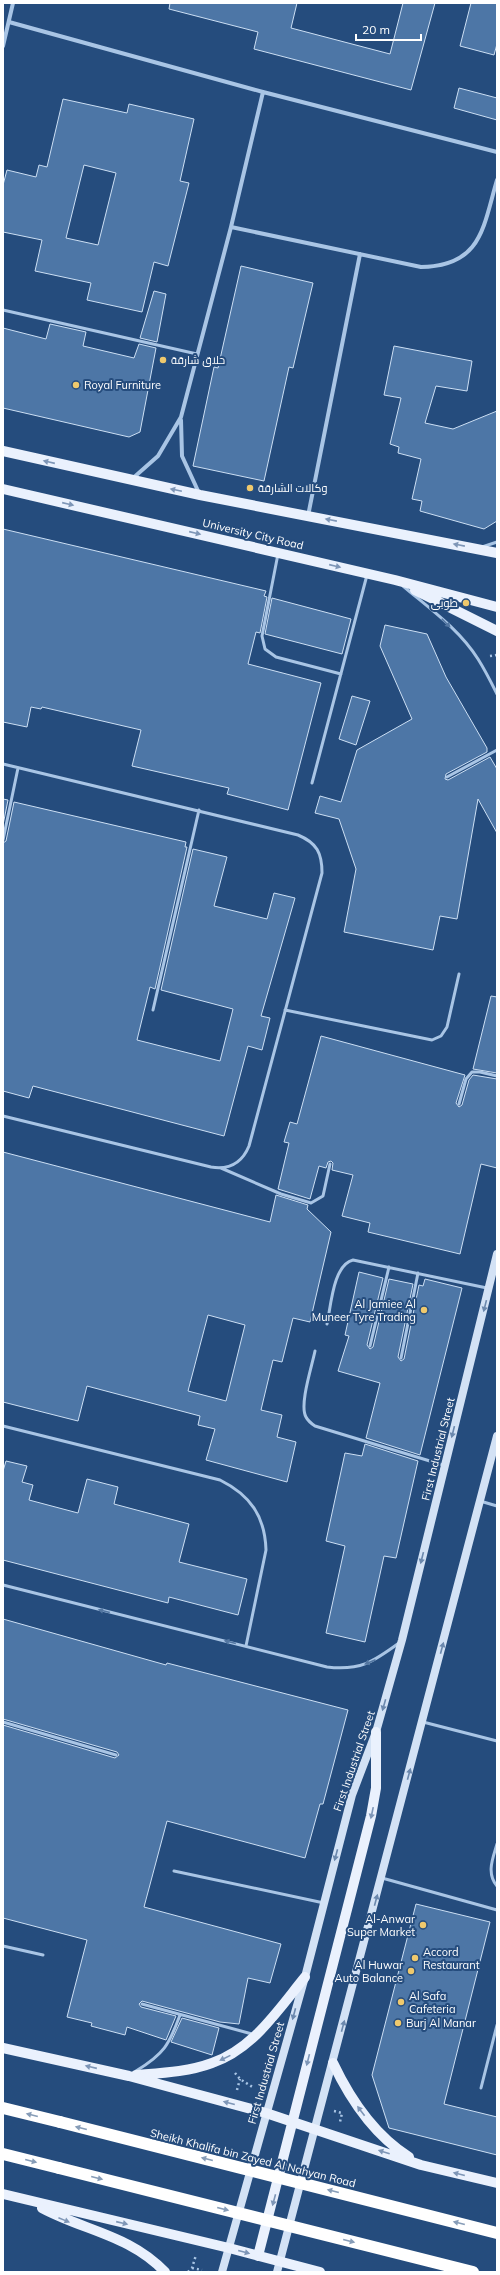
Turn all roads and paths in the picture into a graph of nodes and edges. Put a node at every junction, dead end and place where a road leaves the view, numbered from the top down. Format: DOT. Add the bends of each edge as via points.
graph roads {
  1 [pos="13,3"];
  2 [pos="9,22"];
  3 [pos="3,46"];
  4 [pos="263,92"];
  5 [pos="497,152"];
  6 [pos="497,180"];
  7 [pos="231,228"];
  8 [pos="360,254"];
  9 [pos="3,310"];
  10 [pos="197,354"];
  11 [pos="181,417"];
  12 [pos="3,451"];
  13 [pos="130,480"];
  14 [pos="3,489"];
  15 [pos="200,495"];
  16 [pos="308,516"];
  17 [pos="497,542"];
  18 [pos="477,548"];
  19 [pos="497,550"];
  20 [pos="278,552"];
  21 [pos="497,553"];
  22 [pos="368,574"];
  23 [pos="395,580"];
  24 [pos="497,607"];
  25 [pos="497,630"];
  26 [pos="341,674"];
  27 [pos="497,694"];
  28 [pos="497,750"];
  29 [pos="3,764"];
  30 [pos="18,768"];
  31 [pos="447,777"];
  32 [pos="312,783"];
  33 [pos="199,810"];
  34 [pos="3,840"];
  35 [pos="459,974"];
  36 [pos="153,1010"];
  37 [pos="285,1010"];
  38 [pos="497,1076"];
  39 [pos="459,1104"];
  40 [pos="3,1116"];
  41 [pos="330,1164"];
  42 [pos="221,1168"];
  43 [pos="497,1254"];
  44 [pos="389,1267"];
  45 [pos="418,1273"];
  46 [pos="489,1288"];
  47 [pos="327,1324"];
  48 [pos="370,1346"];
  49 [pos="316,1351"];
  50 [pos="401,1358"];
  51 [pos="3,1426"];
  52 [pos="497,1436"];
  53 [pos="445,1466"];
  54 [pos="480,1502"];
  55 [pos="497,1506"];
  56 [pos="3,1585"];
  57 [pos="402,1640"];
  58 [pos="246,1646"];
  59 [pos="3,1722"];
  60 [pos="423,1722"];
  61 [pos="376,1732"];
  62 [pos="497,1741"];
  63 [pos="116,1755"];
  64 [pos="497,1844"];
  65 [pos="174,1871"];
  66 [pos="382,1878"];
  67 [pos="497,1886"];
  68 [pos="324,1903"];
  69 [pos="497,1910"];
  70 [pos="3,1946"];
  71 [pos="43,1955"];
  72 [pos="305,1977"];
  73 [pos="142,2004"];
  74 [pos="180,2015"];
  75 [pos="497,2025"];
  76 [pos="256,2035"];
  77 [pos="3,2048"];
  78 [pos="333,2063"];
  79 [pos="235,2073"];
  80 [pos="129,2076"];
  81 [pos="240,2079"];
  82 [pos="254,2088"];
  83 [pos="482,2088"];
  84 [pos="237,2093"];
  85 [pos="3,2108"];
  86 [pos="332,2111"];
  87 [pos="266,2113"];
  88 [pos="293,2121"];
  89 [pos="340,2123"];
  90 [pos="315,2130"];
  91 [pos="3,2154"];
  92 [pos="421,2165"];
  93 [pos="497,2183"];
  94 [pos="3,2194"];
  95 [pos="30,2202"];
  96 [pos="497,2232"];
  97 [pos="229,2248"];
  98 [pos="196,2255"];
  99 [pos="258,2256"];
  100 [pos="280,2261"];
  101 [pos="192,2268"];
  102 [pos="202,2270"];
  103 [pos="165,2272"];
  104 [pos="188,2272"];
  105 [pos="222,2272"];
  106 [pos="277,2272"];
  107 [pos="320,2272"];
  108 [pos="473,2272"];
  1 -- 2 [label="street"];
  2 -- 3 [label="street"];
  2 -- 4 [label="street"];
  4 -- 5 [label="street"];
  4 -- 7 [label="street"];
  6 -- 8 [label="street" via="480,238 469,251 455,261 438,267 421,267"];
  7 -- 8 [label="street"];
  7 -- 10 [label="street"];
  8 -- 16 [label="street"];
  9 -- 10 [label="lane"];
  10 -- 11 [label="street"];
  11 -- 13 [label="street" via="158,456"];
  11 -- 15 [label="street" via="182,456"];
  13 -- 12 [label="main road, one-way"];
  15 -- 13 [label="main road, one-way"];
  14 -- 20 [label="main road, University City Road, one-way"];
  15 -- 16 [label="main road"];
  18 -- 16 [label="main road, one-way"];
  17 -- 18 [label="lane"];
  18 -- 19 [label="main road"];
  18 -- 21 [label="main road"];
  20 -- 22 [label="main road, University City Road, one-way"];
  20 -- 26 [label="lane" via="262,636 265,649 276,657"];
  22 -- 23 [label="main road, University City Road"];
  22 -- 26 [label="lane"];
  23 -- 24 [label="main road, University City Road"];
  23 -- 25 [label="main road"];
  23 -- 27 [label="lane, one-way" via="459,635 477,658"];
  26 -- 32 [label="lane"];
  28 -- 31 [label="lane"];
  29 -- 30 [label="lane"];
  30 -- 33 [label="lane"];
  30 -- 34 [label="lane"];
  33 -- 36 [label="lane"];
  33 -- 37 [label="lane" via="298,835 310,840 318,850 322,861 322,873"];
  35 -- 37 [label="lane" via="447,1027 442,1036 432,1040"];
  37 -- 42 [label="lane" via="249,1146 238,1162"];
  38 -- 39 [label="lane" via="472,1072 466,1079"];
  40 -- 42 [label="lane"];
  41 -- 42 [label="lane" via="323,1196 311,1203 281,1194"];
  43 -- 46 [label="main road, First Industrial Street"];
  44 -- 45 [label="lane"];
  44 -- 47 [label="lane" via="358,1260 344,1264 338,1272"];
  44 -- 48 [label="lane"];
  45 -- 46 [label="lane"];
  45 -- 50 [label="lane"];
  46 -- 53 [label="main road, First Industrial Street, one-way"];
  49 -- 53 [label="lane" via="304,1404 306,1417 310,1422 315,1426"];
  51 -- 58 [label="lane" via="220,1480 246,1496 262,1521 266,1535 266,1550"];
  52 -- 54 [label="main road"];
  53 -- 57 [label="main road, First Industrial Street, one-way"];
  54 -- 55 [label="lane"];
  60 -- 54 [label="main road, one-way"];
  58 -- 56 [label="lane, one-way"];
  57 -- 58 [label="lane, one-way" via="376,1660 344,1669"];
  57 -- 61 [label="main road, First Industrial Street, one-way"];
  59 -- 63 [label="lane"];
  60 -- 62 [label="lane"];
  66 -- 60 [label="main road, one-way"];
  61 -- 68 [label="main road, First Industrial Street, one-way" via="352,1795"];
  61 -- 88 [label="main road, one-way" via="376,1788 371,1816"];
  64 -- 67 [label="lane" via="491,1867 492,1878"];
  65 -- 68 [label="lane"];
  66 -- 69 [label="lane"];
  78 -- 66 [label="main road, one-way"];
  68 -- 72 [label="main road, First Industrial Street"];
  70 -- 71 [label="lane"];
  72 -- 76 [label="main road"];
  72 -- 87 [label="main road, First Industrial Street, one-way"];
  73 -- 74 [label="lane"];
  74 -- 76 [label="lane"];
  74 -- 80 [label="lane" via="166,2048 154,2060"];
  75 -- 83 [label="lane"];
  76 -- 80 [label="main road, one-way" via="240,2049 211,2064"];
  80 -- 77 [label="main road, one-way"];
  78 -- 90 [label="main road"];
  92 -- 78 [label="main road, one-way" via="402,2152 368,2121 343,2084"];
  79 -- 81 [label="path"];
  87 -- 80 [label="main road, one-way"];
  81 -- 82 [label="path"];
  81 -- 84 [label="path"];
  96 -- 85 [label="highway, Sheikh Khalifa bin Zayed Al Nahyan Road, one-way, bridge"];
  86 -- 89 [label="path" via="342,2113"];
  87 -- 88 [label="main road"];
  87 -- 97 [label="main road, First Industrial Street"];
  88 -- 90 [label="main road"];
  88 -- 99 [label="main road, one-way"];
  92 -- 90 [label="main road, one-way"];
  90 -- 100 [label="main road"];
  91 -- 108 [label="highway, one-way, bridge"];
  93 -- 92 [label="main road, one-way"];
  94 -- 95 [label="main road"];
  95 -- 97 [label="main road, one-way"];
  95 -- 103 [label="main road, one-way" via="61,2218 138,2249"];
  97 -- 99 [label="main road, one-way"];
  97 -- 105 [label="main road, First Industrial Street"];
  98 -- 101 [label="path"];
  99 -- 100 [label="main road"];
  100 -- 106 [label="main road"];
  100 -- 107 [label="main road"];
  101 -- 102 [label="path"];
  101 -- 104 [label="path"];
}
